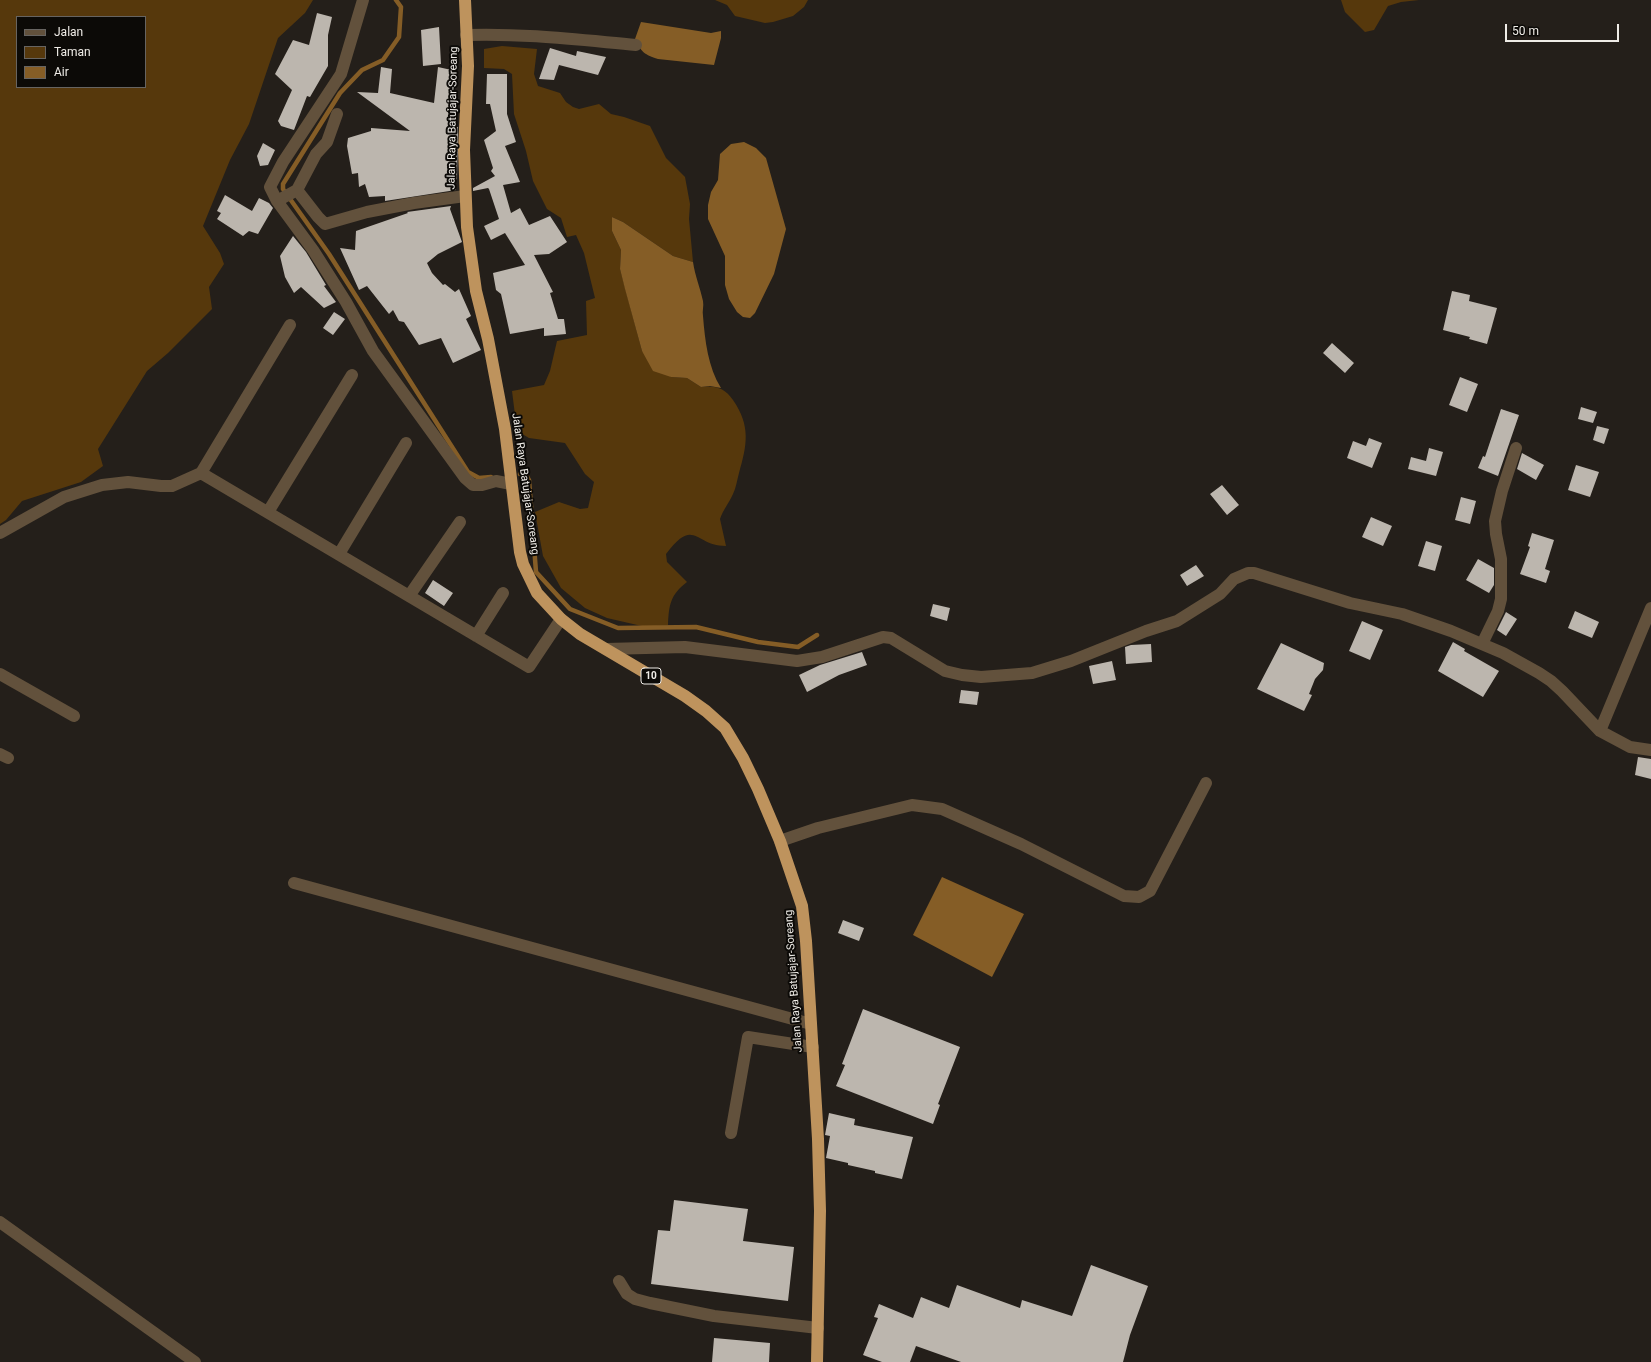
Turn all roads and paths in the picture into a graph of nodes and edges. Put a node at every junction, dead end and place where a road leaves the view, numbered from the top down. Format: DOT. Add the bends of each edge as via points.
graph roads {
  1 [pos="363,0"];
  2 [pos="465,0"];
  3 [pos="466,36"];
  4 [pos="636,45"];
  5 [pos="337,114"];
  6 [pos="295,192"];
  7 [pos="465,196"];
  8 [pos="279,200"];
  9 [pos="290,325"];
  10 [pos="352,375"];
  11 [pos="406,443"];
  12 [pos="1516,448"];
  13 [pos="201,473"];
  14 [pos="511,484"];
  15 [pos="268,512"];
  16 [pos="460,522"];
  17 [pos="0,533"];
  18 [pos="339,554"];
  19 [pos="503,593"];
  20 [pos="409,596"];
  21 [pos="1651,608"];
  22 [pos="561,619"];
  23 [pos="476,636"];
  24 [pos="1482,644"];
  25 [pos="606,649"];
  26 [pos="0,674"];
  27 [pos="74,716"];
  28 [pos="1600,731"];
  29 [pos="1651,750"];
  30 [pos="1206,783"];
  31 [pos="780,841"];
  32 [pos="294,883"];
  33 [pos="811,1024"];
  34 [pos="813,1047"];
  35 [pos="731,1133"];
  36 [pos="0,1222"];
  37 [pos="618,1281"];
  38 [pos="818,1328"];
  39 [pos="195,1362"];
  40 [pos="817,1362"];
  1 -- 8 [label="street" via="341,74 276,173 270,187"];
  2 -- 3 [label="highway, Jalan Raya Batujajar-Soreang / 10"];
  3 -- 4 [label="street" via="541,36"];
  3 -- 7 [label="highway, Jalan Raya Batujajar-Soreang / 10"];
  5 -- 6 [label="street" via="327,142 316,154"];
  6 -- 7 [label="street" via="325,224 414,202"];
  6 -- 8 [label="street"];
  7 -- 14 [label="highway, Jalan Raya Batujajar-Soreang / 10" via="471,259 505,429"];
  8 -- 14 [label="street" via="314,250 373,351 465,478 472,485 496,481"];
  9 -- 13 [label="street"];
  10 -- 15 [label="street"];
  11 -- 18 [label="street"];
  12 -- 24 [label="street" via="1495,520 1501,559 1501,599"];
  13 -- 15 [label="street"];
  13 -- 17 [label="street" via="172,486 128,482 102,485 64,497"];
  14 -- 22 [label="highway, Jalan Raya Batujajar-Soreang / 10" via="520,552 524,564 537,592"];
  15 -- 18 [label="street"];
  16 -- 20 [label="street"];
  18 -- 20 [label="street"];
  19 -- 23 [label="street"];
  20 -- 23 [label="street"];
  21 -- 28 [label="street"];
  22 -- 23 [label="street" via="529,667"];
  22 -- 25 [label="highway, Jalan Raya Batujajar-Soreang / 10"];
  24 -- 25 [label="street" via="1451,630 1402,614 1350,603 1248,573 1234,579 1220,594 1177,621 1032,673 981,677 945,672 891,638 883,637 822,657 797,661 685,647"];
  24 -- 28 [label="street" via="1551,681"];
  25 -- 31 [label="highway, Jalan Raya Batujajar-Soreang / 10" via="685,696 725,728 743,758"];
  26 -- 27 [label="street"];
  28 -- 29 [label="street" via="1630,747"];
  30 -- 31 [label="street" via="1150,891 1139,897 1124,896 1021,844 930,806 912,805 818,828"];
  31 -- 33 [label="highway, Jalan Raya Batujajar-Soreang / 10" via="802,906"];
  32 -- 33 [label="street"];
  33 -- 34 [label="highway, Jalan Raya Batujajar-Soreang / 10"];
  34 -- 35 [label="street" via="748,1037"];
  34 -- 38 [label="highway, Jalan Raya Batujajar-Soreang / 10" via="820,1211"];
  36 -- 39 [label="street"];
  37 -- 38 [label="street" via="627,1294 650,1303 714,1316"];
  38 -- 40 [label="highway, Jalan Raya Batujajar-Soreang / 10"];
}
